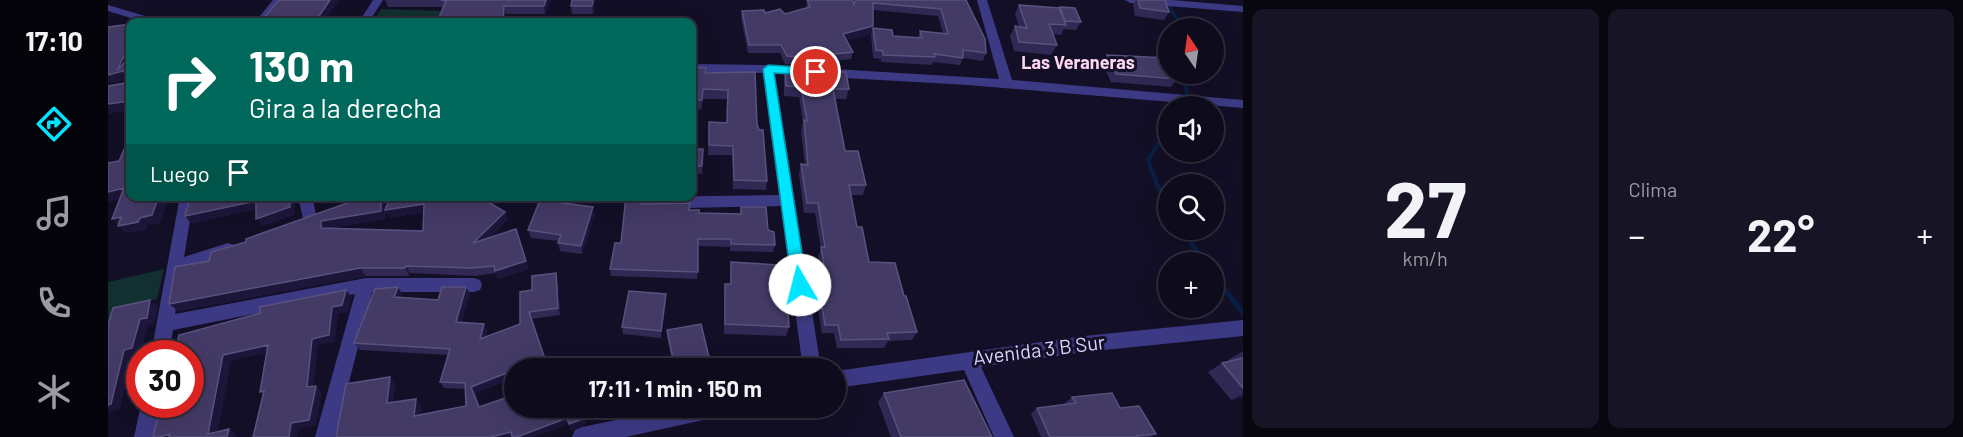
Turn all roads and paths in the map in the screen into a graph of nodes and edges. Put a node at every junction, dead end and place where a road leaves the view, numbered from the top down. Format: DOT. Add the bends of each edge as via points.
graph roads {
  1 [pos="279,0"];
  2 [pos="378,0"];
  3 [pos="981,0"];
  4 [pos="1130,0"];
  5 [pos="1236,0"];
  6 [pos="108,8"];
  7 [pos="1243,9"];
  8 [pos="141,18"];
  9 [pos="263,18"];
  10 [pos="367,18"];
  11 [pos="696,68"];
  12 [pos="768,69"];
  13 [pos="1007,84"];
  14 [pos="1243,104"];
  15 [pos="787,200"];
  16 [pos="186,201"];
  17 [pos="306,201"];
  18 [pos="642,203"];
  19 [pos="309,218"];
  20 [pos="245,243"];
  21 [pos="174,267"];
  22 [pos="366,285"];
  23 [pos="474,285"];
  24 [pos="165,324"];
  25 [pos="1243,328"];
  26 [pos="162,340"];
  27 [pos="810,358"];
  28 [pos="968,359"];
  29 [pos="846,378"];
  30 [pos="148,418"];
  31 [pos="670,418"];
  32 [pos="144,437"];
  33 [pos="325,437"];
  34 [pos="582,437"];
  35 [pos="1004,437"];
  1 -- 9 [label="street"];
  2 -- 10 [label="street"];
  3 -- 13 [label="street"];
  4 -- 7 [label="street"];
  5 -- 7 [label="street"];
  6 -- 8 [label="street"];
  11 -- 12 [label="street"];
  12 -- 13 [label="street"];
  12 -- 15 [label="street"];
  13 -- 14 [label="street"];
  15 -- 18 [label="street"];
  15 -- 27 [label="street"];
  16 -- 21 [label="street"];
  17 -- 19 [label="street"];
  20 -- 21 [label="street"];
  21 -- 24 [label="street"];
  22 -- 23 [label="street"];
  22 -- 24 [label="street"];
  22 -- 33 [label="street"];
  24 -- 26 [label="street"];
  25 -- 28 [label="street, Avenida 3 B Sur"];
  28 -- 29 [label="street, Avenida 3 B Sur"];
  28 -- 35 [label="street"];
  30 -- 32 [label="street"];
  31 -- 34 [label="street"];
}
